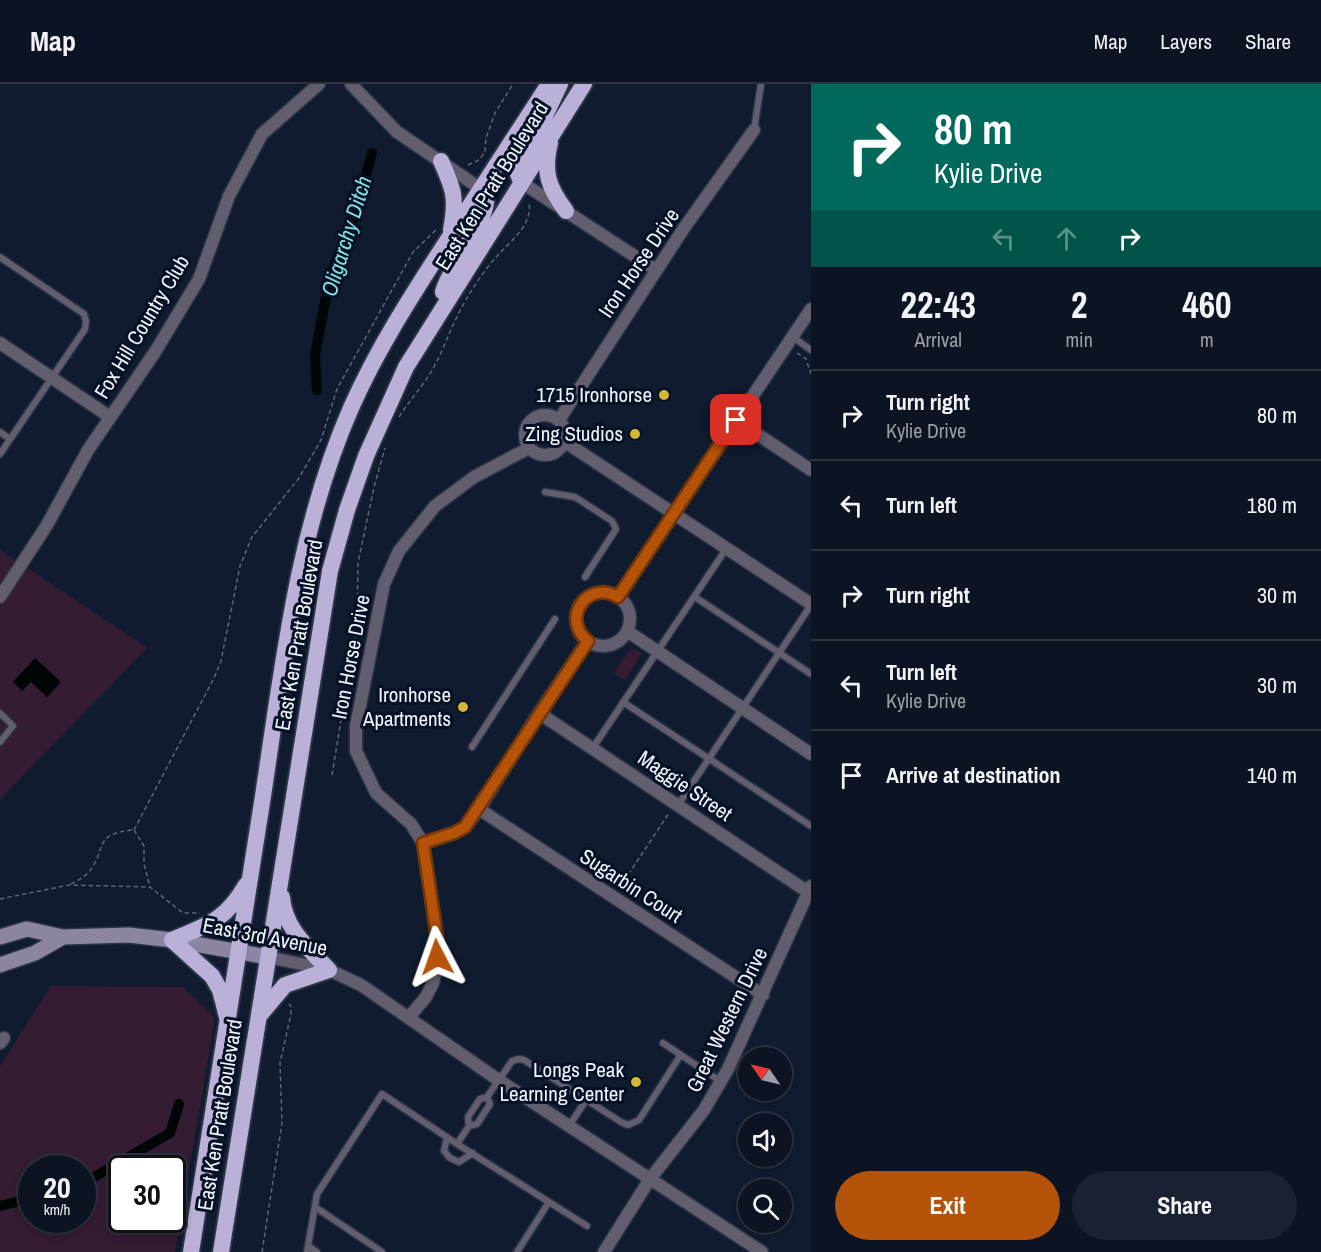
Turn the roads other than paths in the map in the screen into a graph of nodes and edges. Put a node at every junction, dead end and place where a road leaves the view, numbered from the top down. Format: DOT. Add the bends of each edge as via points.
graph roads {
  1 [pos="320,84"];
  2 [pos="351,84"];
  3 [pos="549,84"];
  4 [pos="560,84"];
  5 [pos="584,84"];
  6 [pos="761,84"];
  7 [pos="754,130"];
  8 [pos="551,136"];
  9 [pos="441,161"];
  10 [pos="521,182"];
  11 [pos="480,189"];
  12 [pos="566,211"];
  13 [pos="444,233"];
  14 [pos="0,257"];
  15 [pos="657,270"];
  16 [pos="811,309"];
  17 [pos="436,316"];
  18 [pos="789,341"];
  19 [pos="0,343"];
  20 [pos="811,350"];
  21 [pos="52,378"];
  22 [pos="110,417"];
  23 [pos="559,420"];
  24 [pos="736,420"];
  25 [pos="0,432"];
  26 [pos="10,439"];
  27 [pos="565,442"];
  28 [pos="529,448"];
  29 [pos="0,454"];
  30 [pos="811,470"];
  31 [pos="545,492"];
  32 [pos="674,515"];
  33 [pos="727,548"];
  34 [pos="585,577"];
  35 [pos="0,597"];
  36 [pos="618,597"];
  37 [pos="695,597"];
  38 [pos="811,604"];
  39 [pos="555,619"];
  40 [pos="627,631"];
  41 [pos="588,641"];
  42 [pos="657,651"];
  43 [pos="779,653"];
  44 [pos="811,675"];
  45 [pos="623,702"];
  46 [pos="742,708"];
  47 [pos="0,713"];
  48 [pos="539,713"];
  49 [pos="0,742"];
  50 [pos="472,747"];
  51 [pos="592,749"];
  52 [pos="811,754"];
  53 [pos="708,759"];
  54 [pos="677,804"];
  55 [pos="478,809"];
  56 [pos="811,826"];
  57 [pos="423,843"];
  58 [pos="250,877"];
  59 [pos="280,881"];
  60 [pos="810,889"];
  61 [pos="0,937"];
  62 [pos="63,937"];
  63 [pos="172,940"];
  64 [pos="240,952"];
  65 [pos="268,957"];
  66 [pos="0,965"];
  67 [pos="329,970"];
  68 [pos="763,995"];
  69 [pos="258,1017"];
  70 [pos="409,1017"];
  71 [pos="229,1024"];
  72 [pos="663,1043"];
  73 [pos="681,1056"];
  74 [pos="497,1079"];
  75 [pos="720,1081"];
  76 [pos="487,1096"];
  77 [pos="586,1100"];
  78 [pos="469,1126"];
  79 [pos="569,1127"];
  80 [pos="447,1137"];
  81 [pos="457,1144"];
  82 [pos="473,1154"];
  83 [pos="650,1179"];
  84 [pos="549,1202"];
  85 [pos="315,1207"];
  86 [pos="587,1226"];
  87 [pos="307,1249"];
  88 [pos="756,1250"];
  89 [pos="191,1252"];
  90 [pos="221,1252"];
  91 [pos="317,1252"];
  92 [pos="382,1252"];
  93 [pos="517,1252"];
  94 [pos="604,1252"];
  1 -- 22 [label="street, Fox Hill Country Club" via="262,134 229,196 199,279"];
  2 -- 9 [label="street" via="397,132"];
  3 -- 11 [label="highway, East Ken Pratt Boulevard"];
  4 -- 10 [label="highway" via="519,161"];
  5 -- 8 [label="highway, East Ken Pratt Boulevard"];
  6 -- 7 [label="lane"];
  7 -- 15 [label="street, Iron Horse Drive"];
  8 -- 10 [label="highway, East Ken Pratt Boulevard"];
  8 -- 12 [label="highway" via="546,173 553,194"];
  9 -- 11 [label="street"];
  9 -- 13 [label="highway" via="454,196 454,211"];
  10 -- 12 [label="street"];
  10 -- 17 [label="highway, East Ken Pratt Boulevard"];
  11 -- 13 [label="highway, East Ken Pratt Boulevard"];
  11 -- 17 [label="highway" via="486,196 482,216 447,278"];
  12 -- 15 [label="street"];
  13 -- 58 [label="highway, East Ken Pratt Boulevard" via="351,409 309,530 296,587"];
  14 -- 21 [label="lane" via="84,314 85,329"];
  15 -- 23 [label="street, Iron Horse Drive"];
  16 -- 18 [label="street"];
  17 -- 59 [label="highway, East Ken Pratt Boulevard" via="385,409 346,510 330,571"];
  18 -- 20 [label="lane"];
  18 -- 24 [label="street"];
  19 -- 21 [label="street"];
  21 -- 22 [label="street"];
  21 -- 26 [label="lane"];
  22 -- 35 [label="street, Fox Hill Country Club"];
  23 -- 27 [label="street"];
  23 -- 28 [label="street" via="544,415 533,418 525,432"];
  24 -- 30 [label="street"];
  24 -- 32 [label="street"];
  25 -- 26 [label="lane"];
  26 -- 29 [label="lane"];
  27 -- 28 [label="street" via="560,450 546,456"];
  27 -- 32 [label="street"];
  28 -- 57 [label="street, Iron Horse Drive" via="474,477 435,506 399,551 384,584 356,726 357,751 376,792 411,824"];
  31 -- 34 [label="lane" via="575,497 615,525"];
  32 -- 33 [label="street"];
  32 -- 36 [label="street"];
  33 -- 37 [label="lane"];
  33 -- 38 [label="street"];
  36 -- 40 [label="street" via="630,614"];
  36 -- 41 [label="street" via="596,593 581,604 576,622"];
  37 -- 42 [label="lane"];
  37 -- 43 [label="lane"];
  38 -- 43 [label="lane"];
  39 -- 50 [label="lane"];
  40 -- 41 [label="street" via="612,645"];
  40 -- 42 [label="street"];
  41 -- 48 [label="street"];
  42 -- 45 [label="lane"];
  42 -- 46 [label="street"];
  43 -- 44 [label="lane"];
  43 -- 46 [label="lane"];
  45 -- 51 [label="lane"];
  45 -- 53 [label="lane"];
  46 -- 52 [label="street"];
  46 -- 53 [label="lane"];
  47 -- 49 [label="lane" via="13,726"];
  48 -- 51 [label="street, Maggie Street"];
  48 -- 55 [label="street"];
  51 -- 54 [label="street, Maggie Street"];
  53 -- 54 [label="lane"];
  53 -- 56 [label="lane"];
  54 -- 60 [label="street, Maggie Street"];
  55 -- 57 [label="street" via="465,827"];
  55 -- 68 [label="street, Sugarbin Court"];
  57 -- 70 [label="street, Iron Horse Drive" via="438,944 436,969 426,996"];
  58 -- 63 [label="highway" via="234,904 219,919"];
  58 -- 64 [label="highway, East Ken Pratt Boulevard"];
  59 -- 65 [label="highway, East Ken Pratt Boulevard"];
  59 -- 67 [label="highway" via="288,923"];
  60 -- 68 [label="street, Great Western Drive"];
  61 -- 62 [label="main road, East 3rd Avenue" via="27,929"];
  62 -- 63 [label="main road, East 3rd Avenue" via="129,935"];
  62 -- 66 [label="main road, East 3rd Avenue" via="35,953"];
  63 -- 64 [label="main road, East 3rd Avenue"];
  63 -- 71 [label="highway" via="212,976"];
  64 -- 65 [label="main road, East 3rd Avenue"];
  64 -- 71 [label="highway, East Ken Pratt Boulevard"];
  65 -- 67 [label="street, East 3rd Avenue"];
  65 -- 69 [label="highway, East Ken Pratt Boulevard"];
  67 -- 69 [label="highway" via="285,985"];
  67 -- 70 [label="street, East 3rd Avenue" via="361,985"];
  68 -- 75 [label="street, Great Western Drive"];
  69 -- 90 [label="highway, East Ken Pratt Boulevard"];
  70 -- 74 [label="street, East 3rd Avenue"];
  71 -- 89 [label="highway, East Ken Pratt Boulevard"];
  72 -- 73 [label="lane"];
  73 -- 75 [label="lane"];
  73 -- 77 [label="lane" via="639,1120 628,1125"];
  74 -- 76 [label="lane"];
  74 -- 77 [label="lane" via="512,1061 524,1060"];
  74 -- 79 [label="street, East 3rd Avenue"];
  75 -- 83 [label="street, Great Western Drive" via="704,1110"];
  76 -- 78 [label="lane" via="480,1099 468,1118"];
  76 -- 78 [label="lane" via="490,1104 477,1124"];
  77 -- 79 [label="lane"];
  78 -- 81 [label="lane"];
  79 -- 83 [label="street, East 3rd Avenue"];
  80 -- 81 [label="lane"];
  80 -- 82 [label="lane" via="444,1151 454,1161"];
  80 -- 85 [label="lane" via="382,1094 320,1188"];
  81 -- 82 [label="lane"];
  82 -- 84 [label="lane"];
  83 -- 88 [label="street, East 3rd Avenue"];
  83 -- 94 [label="street, Great Western Drive"];
  84 -- 86 [label="lane"];
  84 -- 93 [label="lane"];
  85 -- 87 [label="lane"];
  85 -- 92 [label="lane"];
  87 -- 91 [label="lane"];
}
